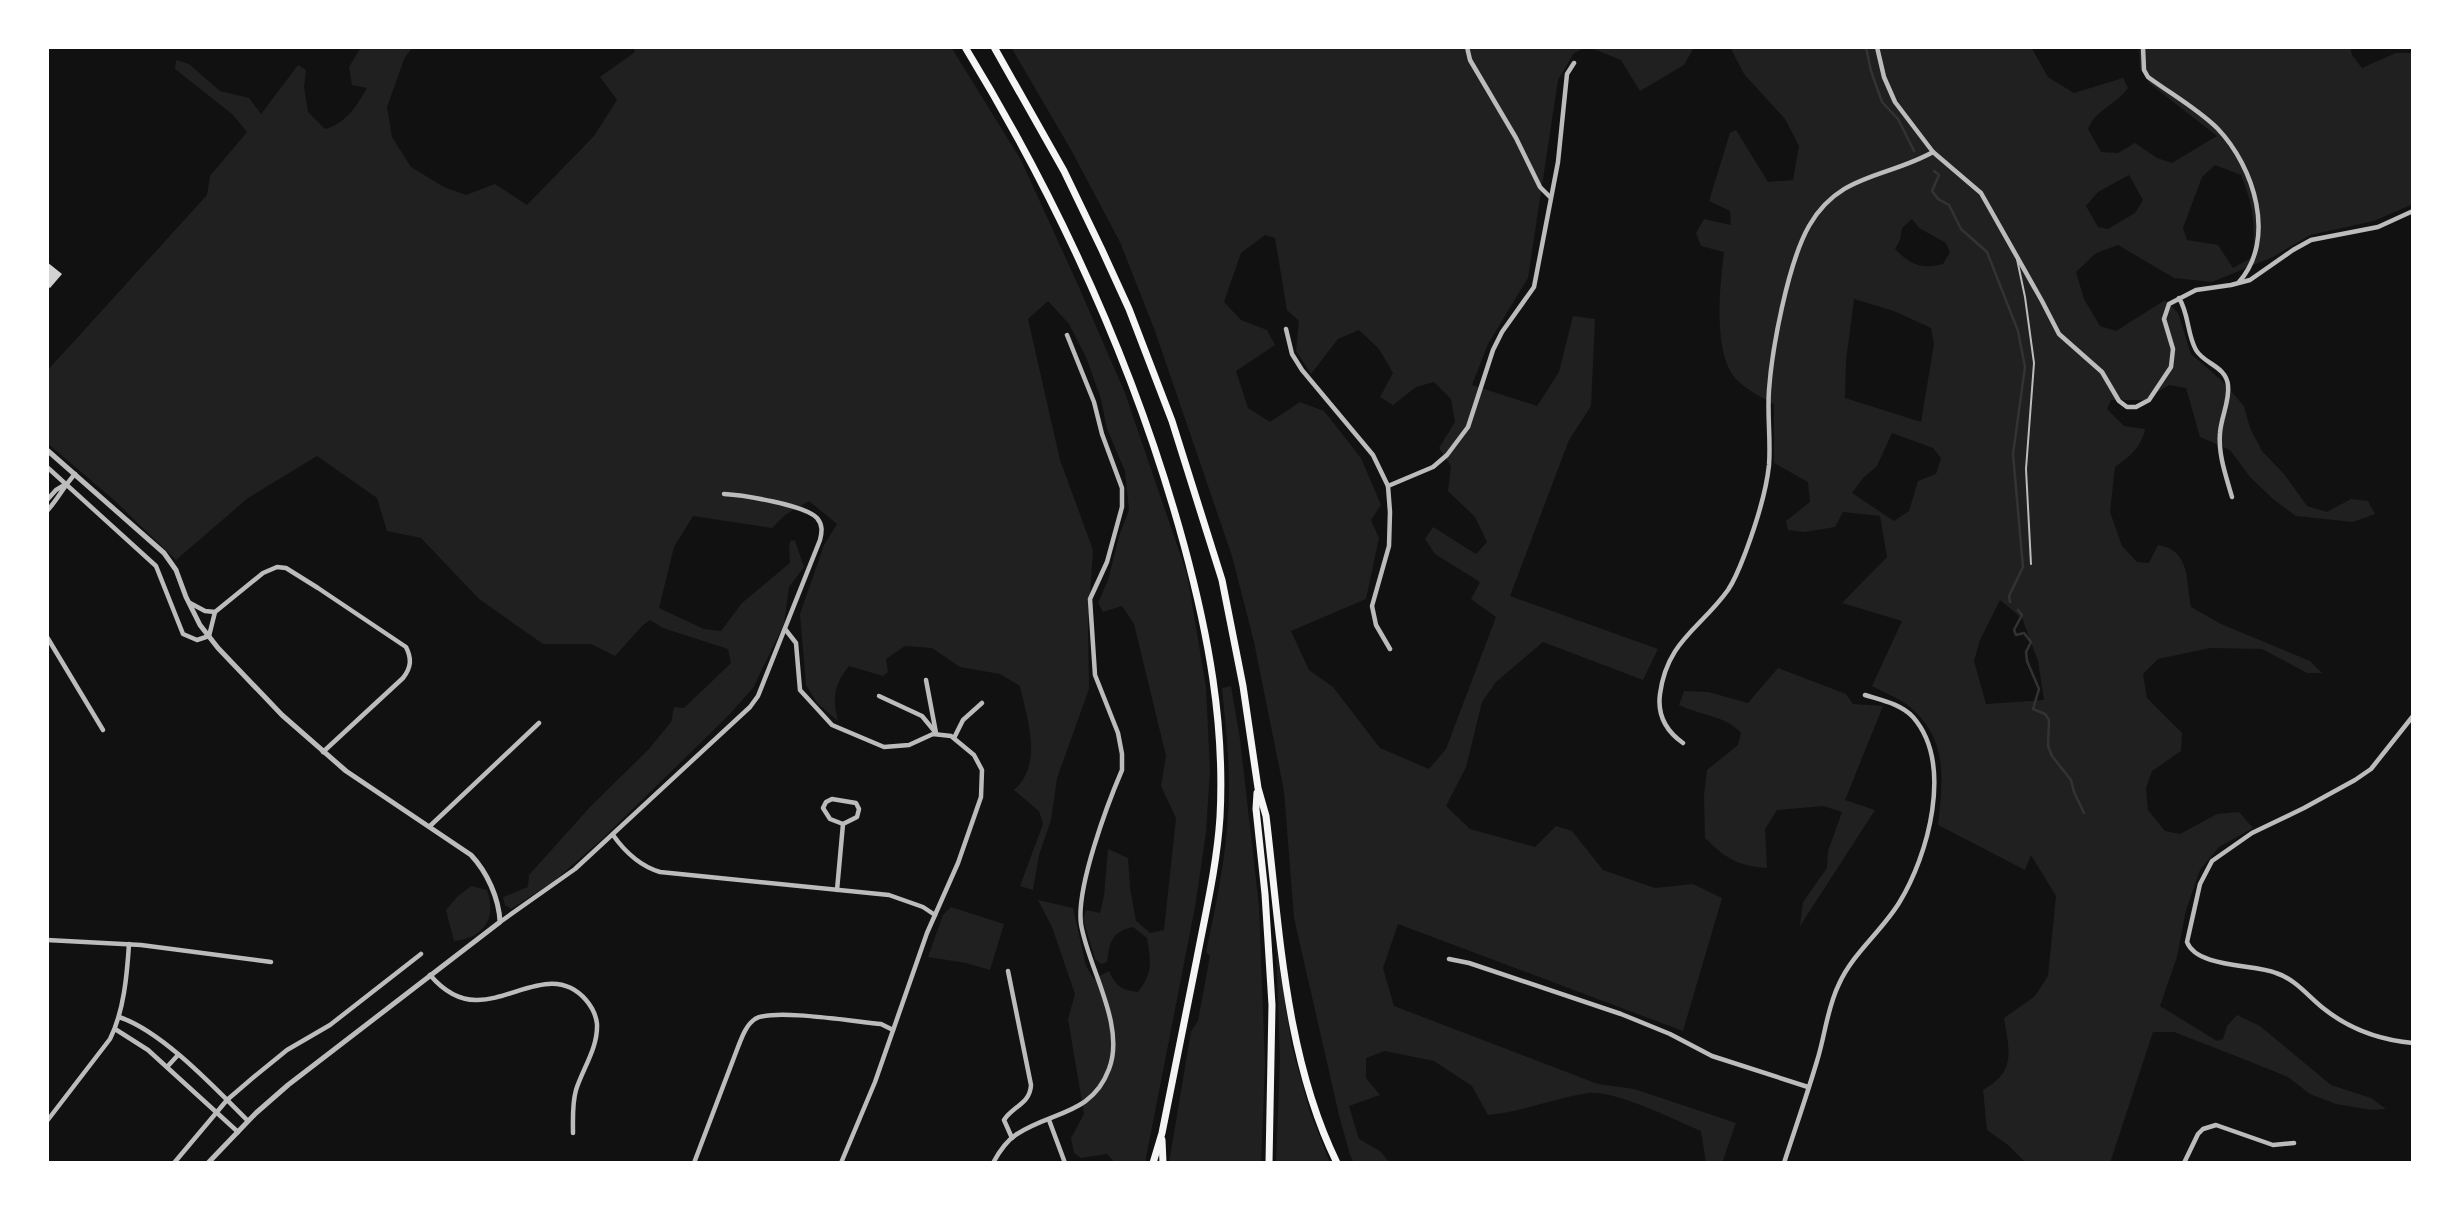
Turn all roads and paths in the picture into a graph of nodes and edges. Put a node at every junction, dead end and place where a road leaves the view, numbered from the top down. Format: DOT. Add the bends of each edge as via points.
graph roads {
  1 [pos="965,47"];
  2 [pos="994,47"];
  3 [pos="1467,47"];
  4 [pos="1877,47"];
  5 [pos="2143,47"];
  6 [pos="1574,62"];
  7 [pos="1933,152"];
  8 [pos="1550,197"];
  9 [pos="2413,211"];
  10 [pos="2016,255"];
  11 [pos="2239,283"];
  12 [pos="2179,298"];
  13 [pos="1286,329"];
  14 [pos="1067,335"];
  15 [pos="47,450"];
  16 [pos="47,467"];
  17 [pos="75,474"];
  18 [pos="66,484"];
  19 [pos="1388,486"];
  20 [pos="724,494"];
  21 [pos="2232,497"];
  22 [pos="47,500"];
  23 [pos="47,510"];
  24 [pos="2031,564"];
  25 [pos="188,603"];
  26 [pos="215,612"];
  27 [pos="785,629"];
  28 [pos="209,636"];
  29 [pos="47,638"];
  30 [pos="1390,649"];
  31 [pos="926,680"];
  32 [pos="1865,695"];
  33 [pos="879,696"];
  34 [pos="982,703"];
  35 [pos="2413,716"];
  36 [pos="539,723"];
  37 [pos="103,730"];
  38 [pos="936,734"];
  39 [pos="954,738"];
  40 [pos="1683,743"];
  41 [pos="323,752"];
  42 [pos="1258,788"];
  43 [pos="843,824"];
  44 [pos="430,826"];
  45 [pos="613,835"];
  46 [pos="837,890"];
  47 [pos="935,915"];
  48 [pos="500,922"];
  49 [pos="47,940"];
  50 [pos="129,944"];
  51 [pos="421,954"];
  52 [pos="1449,959"];
  53 [pos="271,962"];
  54 [pos="1008,971"];
  55 [pos="430,975"];
  56 [pos="119,1017"];
  57 [pos="115,1030"];
  58 [pos="893,1030"];
  59 [pos="2413,1043"];
  60 [pos="178,1055"];
  61 [pos="167,1067"];
  62 [pos="1808,1087"];
  63 [pos="227,1100"];
  64 [pos="217,1112"];
  65 [pos="1049,1120"];
  66 [pos="47,1121"];
  67 [pos="248,1121"];
  68 [pos="238,1132"];
  69 [pos="572,1133"];
  70 [pos="1162,1133"];
  71 [pos="1012,1138"];
  72 [pos="2294,1143"];
  73 [pos="174,1163"];
  74 [pos="208,1163"];
  75 [pos="694,1163"];
  76 [pos="841,1163"];
  77 [pos="993,1163"];
  78 [pos="1065,1163"];
  79 [pos="1153,1163"];
  80 [pos="1163,1163"];
  81 [pos="1269,1163"];
  82 [pos="1336,1163"];
  83 [pos="1784,1163"];
  84 [pos="2184,1163"];
  1 -- 70 [label="highway" via="1049,195 1117,345 1166,483 1208,642 1220,735 1217,848"];
  2 -- 42 [label="highway" via="1058,159 1102,250 1172,421 1222,580 1244,686"];
  3 -- 8 [label="street" via="1540,187"];
  4 -- 7 [label="street" via="1891,94"];
  5 -- 11 [label="street" via="2146,74 2218,130 2248,174 2256,202 2258,241 2253,262"];
  6 -- 8 [label="street" via="1567,74"];
  7 -- 10 [label="street" via="1981,193"];
  7 -- 40 [label="street" via="1846,188 1822,208 1805,233 1773,359 1769,466 1753,531 1732,583 1675,649 1663,674 1660,713 1666,728"];
  8 -- 19 [label="street" via="1534,287 1493,350 1468,427 1433,467"];
  9 -- 11 [label="street" via="2378,227 2311,240 2259,276"];
  10 -- 12 [label="street" via="2059,334 2102,372 2127,407 2149,400 2172,367 2173,349 2164,319 2169,304"];
  10 -- 24 [label="lane" via="2034,363 2026,469"];
  11 -- 12 [label="street" via="2196,290"];
  12 -- 21 [label="street" via="2195,348 2228,381 2219,448"];
  13 -- 19 [label="street" via="1302,370 1373,455"];
  14 -- 65 [label="street" via="1122,488 1122,507 1110,551 1090,598 1095,675 1118,733 1122,770 1080,908 1113,1031 1113,1054 1105,1079 1084,1103"];
  15 -- 17 [label="street"];
  16 -- 18 [label="street"];
  17 -- 18 [label="street"];
  17 -- 25 [label="street" via="164,553"];
  18 -- 22 [label="street"];
  18 -- 23 [label="street"];
  18 -- 28 [label="street" via="156,566 183,634 197,640"];
  19 -- 30 [label="street" via="1389,546 1372,606 1376,625"];
  20 -- 27 [label="street" via="793,507 820,523 820,540"];
  25 -- 26 [label="street"];
  25 -- 28 [label="street"];
  26 -- 28 [label="street"];
  26 -- 41 [label="street" via="270,568 282,567 406,648 410,661 403,678"];
  27 -- 38 [label="street" via="796,643 800,690 832,725 884,747 909,745"];
  27 -- 45 [label="street" via="750,706"];
  28 -- 41 [label="street"];
  29 -- 37 [label="street"];
  31 -- 38 [label="street"];
  32 -- 62 [label="street" via="1893,703 1920,727 1934,771 1932,809 1911,881 1838,986"];
  33 -- 38 [label="street" via="922,716"];
  34 -- 39 [label="street" via="963,720"];
  35 -- 59 [label="street" via="2371,769 2252,833 2212,861 2200,884 2188,935 2191,949 2223,963 2280,974 2349,1026"];
  36 -- 44 [label="street"];
  38 -- 39 [label="street"];
  39 -- 47 [label="street" via="974,755 982,770 981,797"];
  41 -- 44 [label="street"];
  42 -- 81 [label="highway" via="1272,1005"];
  42 -- 82 [label="highway" via="1266,816 1296,1034 1311,1097"];
  43 -- 43 [label="street" via="857,817 858,805 829,800 824,812"];
  43 -- 46 [label="street"];
  44 -- 48 [label="street" via="481,867"];
  45 -- 46 [label="street" via="640,863 660,872"];
  45 -- 48 [label="street" via="559,882"];
  46 -- 47 [label="street" via="889,895"];
  47 -- 58 [label="street"];
  48 -- 55 [label="street"];
  49 -- 50 [label="street"];
  50 -- 53 [label="street"];
  50 -- 56 [label="street"];
  51 -- 63 [label="street"];
  52 -- 62 [label="street" via="1622,1014 1712,1056"];
  54 -- 71 [label="street" via="1031,1085 1027,1100 1004,1121"];
  55 -- 67 [label="street"];
  55 -- 69 [label="street" via="444,989 467,999 482,1000 550,983 581,994 593,1012 597,1035 576,1091"];
  56 -- 57 [label="street"];
  56 -- 60 [label="street" via="150,1032"];
  57 -- 61 [label="street"];
  57 -- 66 [label="street"];
  58 -- 75 [label="street" via="881,1024 785,1015 754,1020 738,1047"];
  58 -- 76 [label="street"];
  60 -- 61 [label="street"];
  60 -- 63 [label="street"];
  61 -- 64 [label="street"];
  62 -- 83 [label="street"];
  63 -- 64 [label="street"];
  63 -- 67 [label="street"];
  64 -- 68 [label="street"];
  64 -- 73 [label="street"];
  65 -- 71 [label="street"];
  65 -- 78 [label="street"];
  67 -- 68 [label="street"];
  68 -- 74 [label="street"];
  70 -- 79 [label="highway"];
  70 -- 80 [label="highway"];
  71 -- 77 [label="street"];
  72 -- 84 [label="street" via="2273,1145 2216,1125 2198,1134"];
}
